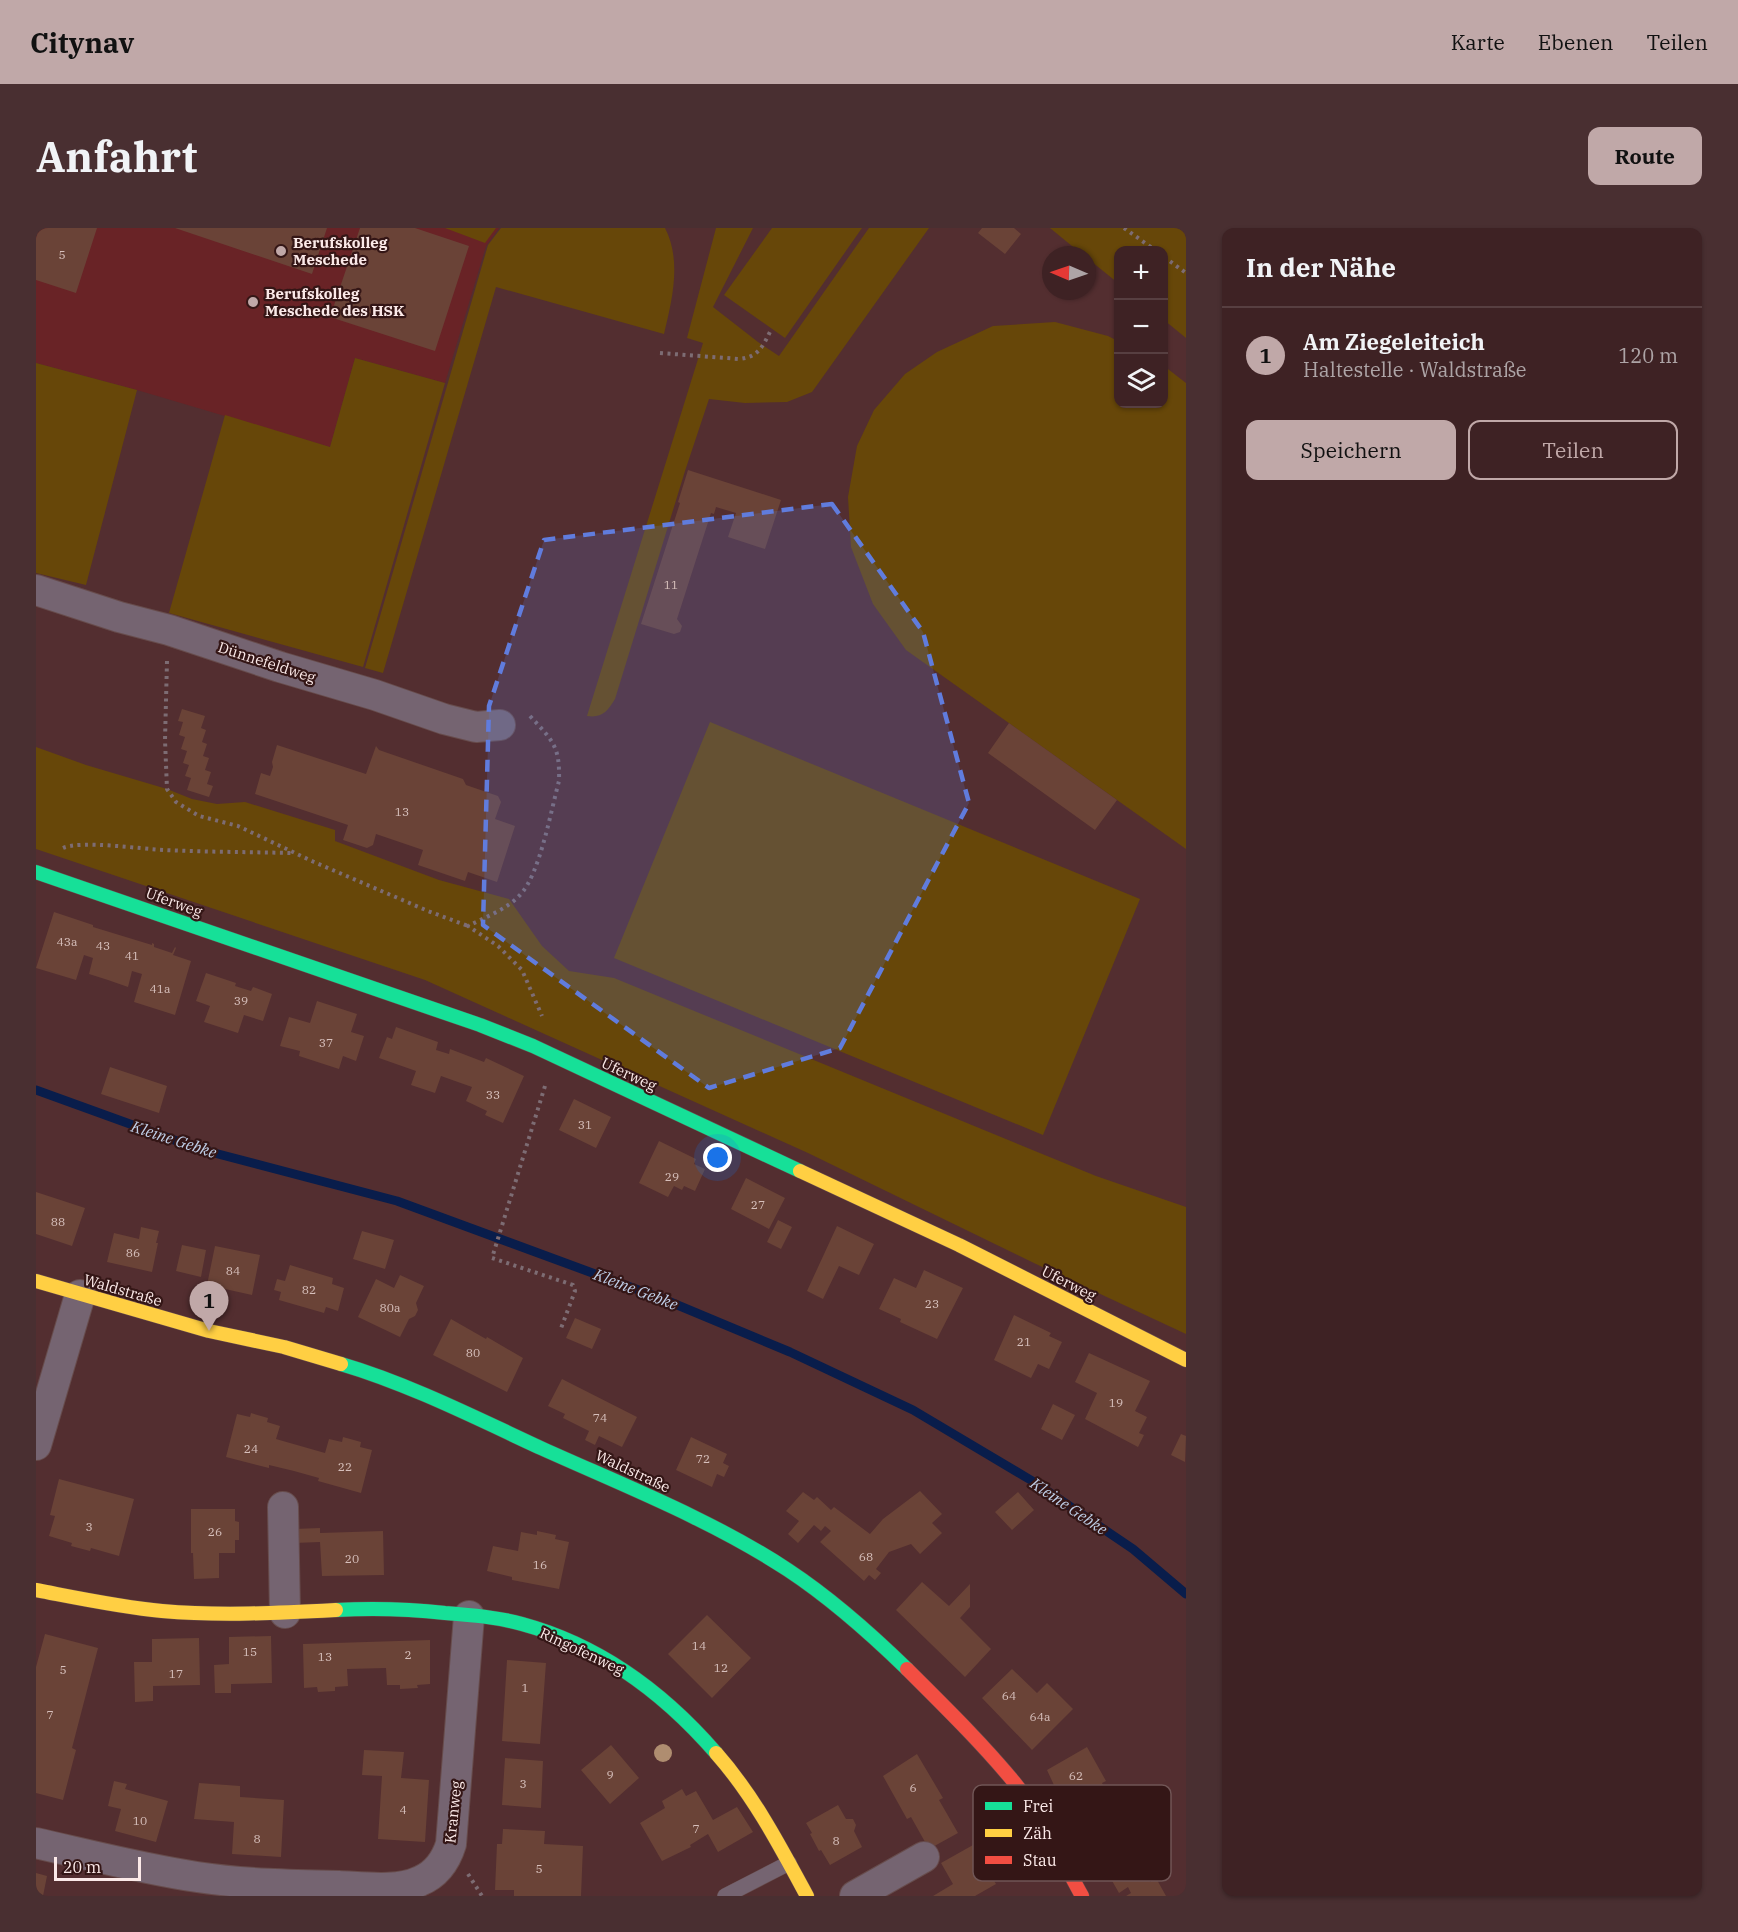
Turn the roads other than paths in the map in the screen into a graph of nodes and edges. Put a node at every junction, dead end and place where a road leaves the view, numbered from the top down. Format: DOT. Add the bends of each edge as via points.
graph roads {
  1 [pos="36,590"];
  2 [pos="500,725"];
  3 [pos="42,874"];
  4 [pos="36,1281"];
  5 [pos="80,1295"];
  6 [pos="1186,1360"];
  7 [pos="36,1446"];
  8 [pos="283,1507"];
  9 [pos="36,1590"];
  10 [pos="285,1613"];
  11 [pos="470,1616"];
  12 [pos="1016,1785"];
  13 [pos="36,1843"];
  14 [pos="924,1857"];
  15 [pos="789,1863"];
  16 [pos="1074,1881"];
  17 [pos="196,1886"];
  18 [pos="725,1896"];
  19 [pos="807,1896"];
  20 [pos="855,1896"];
  21 [pos="1082,1896"];
  1 -- 2 [label="street, Dünnefeldweg" via="444,719 476,727"];
  3 -- 6 [label="street, Uferweg" via="533,1046 959,1245"];
  4 -- 5 [label="street, Waldstraße"];
  5 -- 7 [label="street"];
  5 -- 12 [label="street, Waldstraße" via="209,1331 284,1347 370,1374 455,1408 710,1525 787,1569 864,1627 955,1717"];
  8 -- 10 [label="street"];
  9 -- 10 [label="street, Ringofenweg" via="136,1608 203,1614"];
  10 -- 11 [label="street, Ringofenweg" via="376,1609"];
  11 -- 15 [label="street, Ringofenweg" via="520,1624 559,1636 634,1676 677,1711 724,1762"];
  11 -- 17 [label="street, Kranweg" via="454,1826 446,1859 439,1868 421,1881 374,1888 247,1883"];
  13 -- 17 [label="street, Kranweg"];
  14 -- 20 [label="street"];
  15 -- 18 [label="lane"];
  15 -- 19 [label="street, Ringofenweg"];
  16 -- 21 [label="street, Waldstraße"];
}
